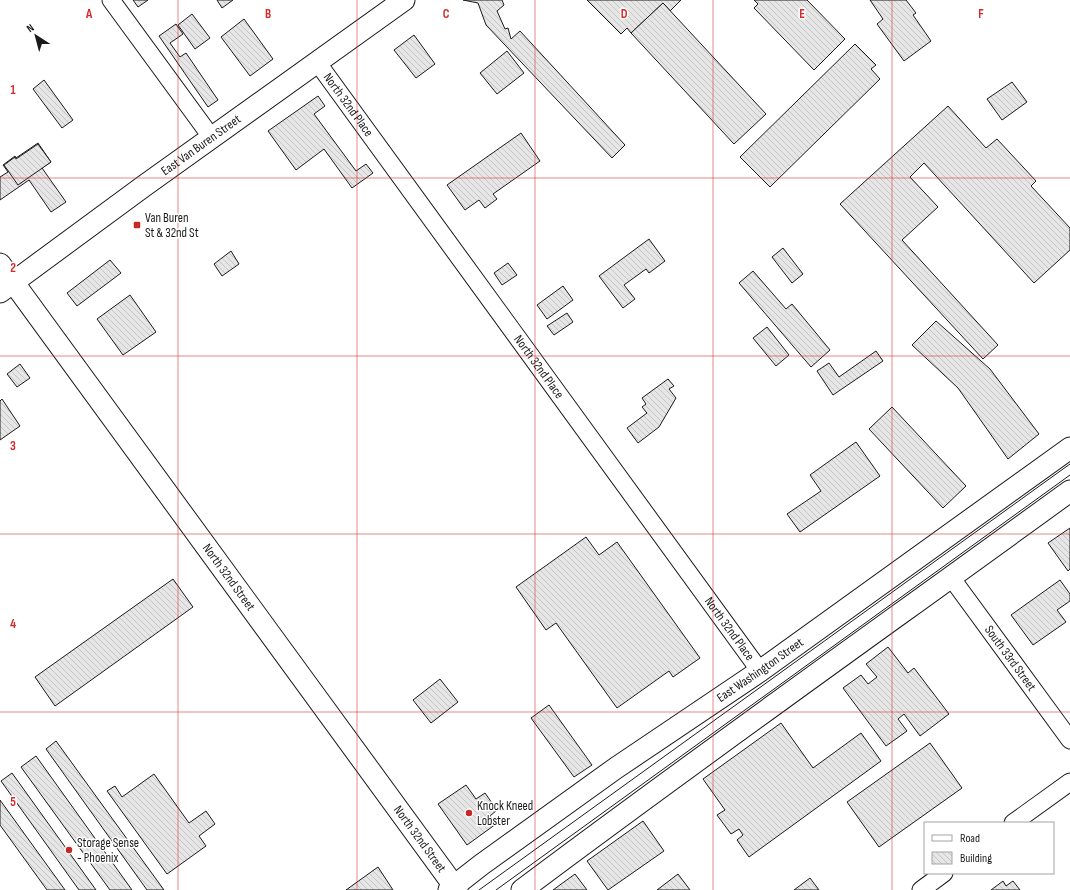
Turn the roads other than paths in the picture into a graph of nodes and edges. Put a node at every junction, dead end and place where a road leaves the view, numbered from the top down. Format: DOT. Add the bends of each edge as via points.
graph roads {
  1 [pos="111,0"];
  2 [pos="404,0"];
  3 [pos="317,62"];
  4 [pos="212,138"];
  5 [pos="0,264"];
  6 [pos="7,287"];
  7 [pos="1070,448"];
  8 [pos="1070,491"];
  9 [pos="950,576"];
  10 [pos="760,671"];
  11 [pos="1070,740"];
  12 [pos="1070,782"];
  13 [pos="1015,822"];
  14 [pos="943,874"];
  15 [pos="454,889"];
  16 [pos="522,890"];
  17 [pos="921,890"];
  1 -- 4 [label="street"];
  2 -- 3 [label="main road, East Van Buren Street"];
  3 -- 4 [label="main road, East Van Buren Street"];
  3 -- 10 [label="street, North 32nd Place"];
  4 -- 6 [label="main road, East Van Buren Street"];
  5 -- 6 [label="main road, North 32nd Street"];
  6 -- 15 [label="main road, North 32nd Street"];
  7 -- 10 [label="main road, East Washington Street"];
  8 -- 9 [label="main road"];
  9 -- 11 [label="street, South 33rd Street"];
  9 -- 16 [label="main road"];
  10 -- 15 [label="main road, East Washington Street" via="616,768 481,865"];
  12 -- 13 [label="street"];
  14 -- 17 [label="street"];
}
